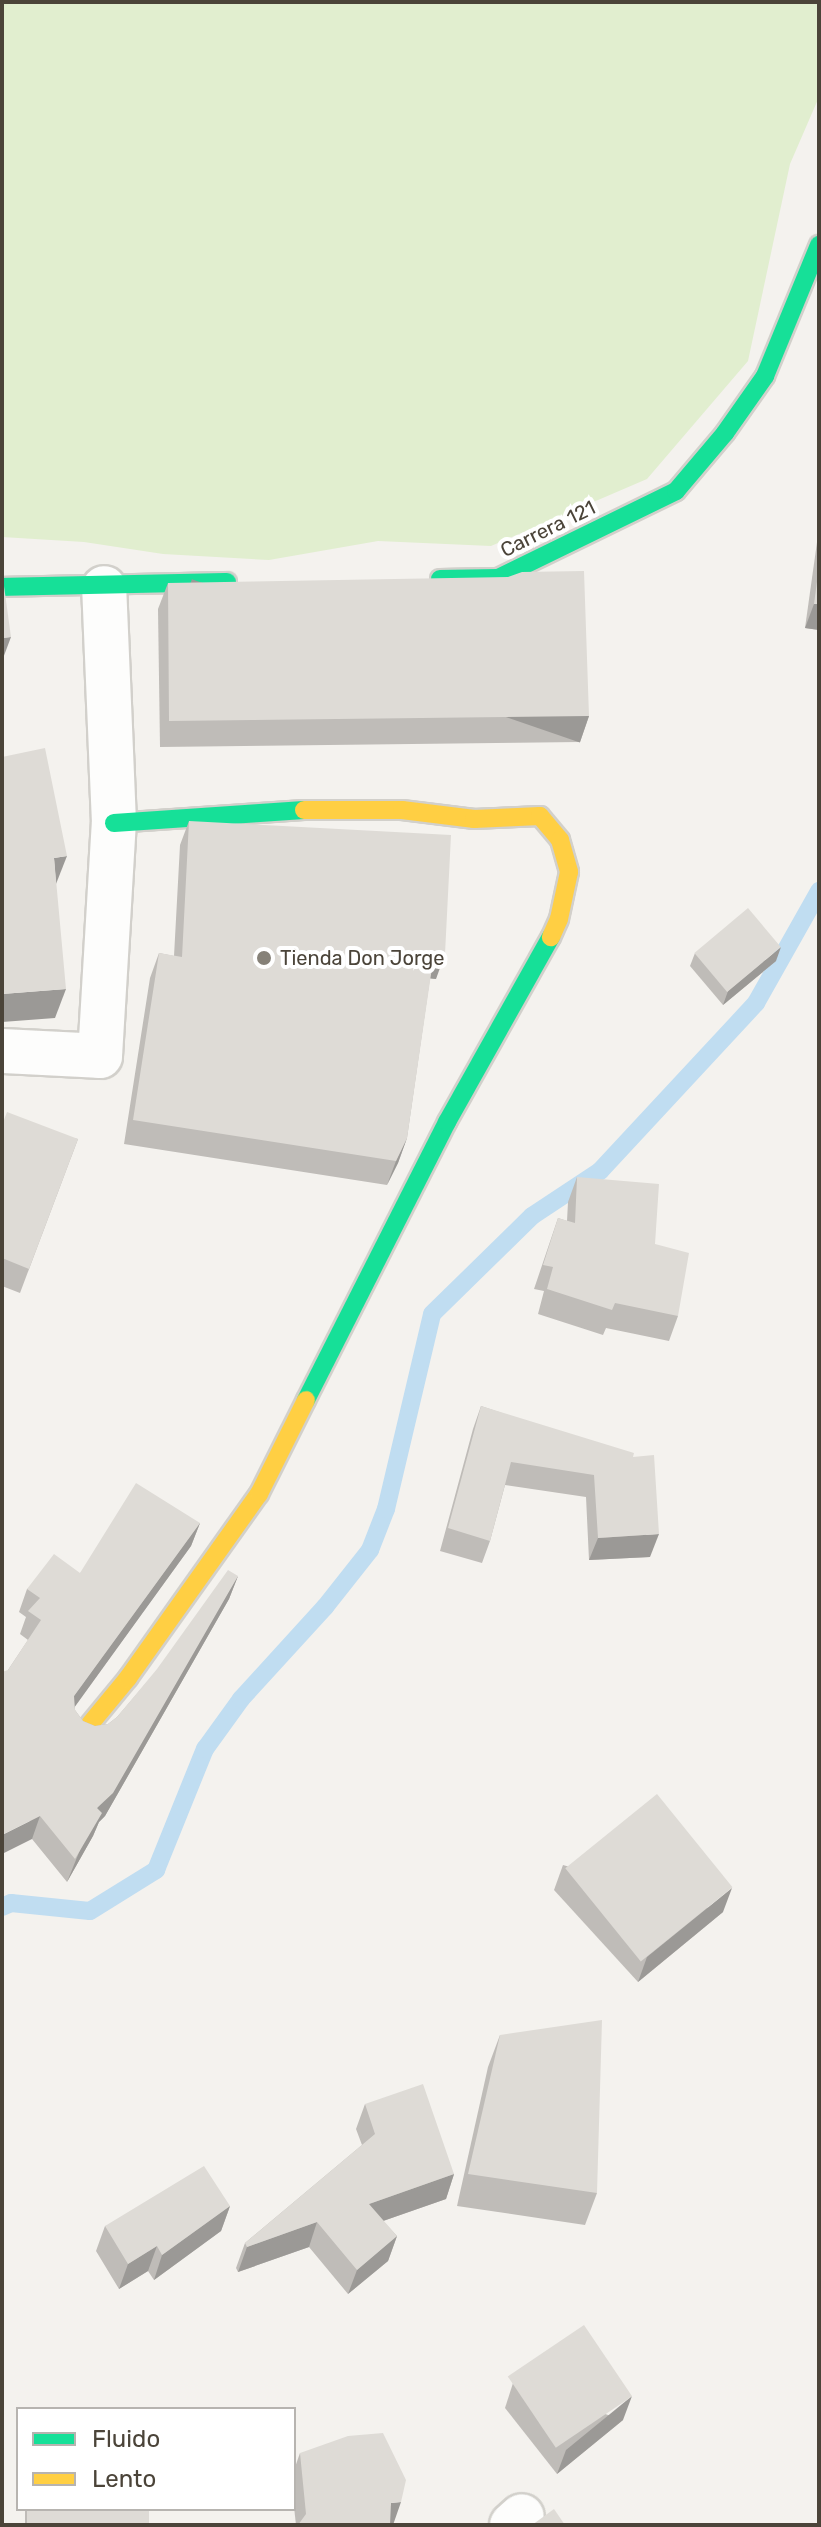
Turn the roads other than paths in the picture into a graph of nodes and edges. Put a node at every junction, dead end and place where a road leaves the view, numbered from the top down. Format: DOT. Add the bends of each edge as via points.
graph roads {
  1 [pos="819,245"];
  2 [pos="420,579"];
  3 [pos="249,582"];
  4 [pos="2,587"];
  5 [pos="104,588"];
  6 [pos="114,823"];
  7 [pos="2,1051"];
  8 [pos="90,1724"];
  1 -- 2 [label="street, Carrera 121" via="765,376 676,491 498,578"];
  3 -- 5 [label="street"];
  4 -- 5 [label="street"];
  5 -- 6 [label="street"];
  6 -- 7 [label="street" via="100,1056"];
  6 -- 8 [label="street" via="319,809 402,810 474,819 540,816 560,840 569,872 559,919 540,962 447,1122 259,1494"];
}
